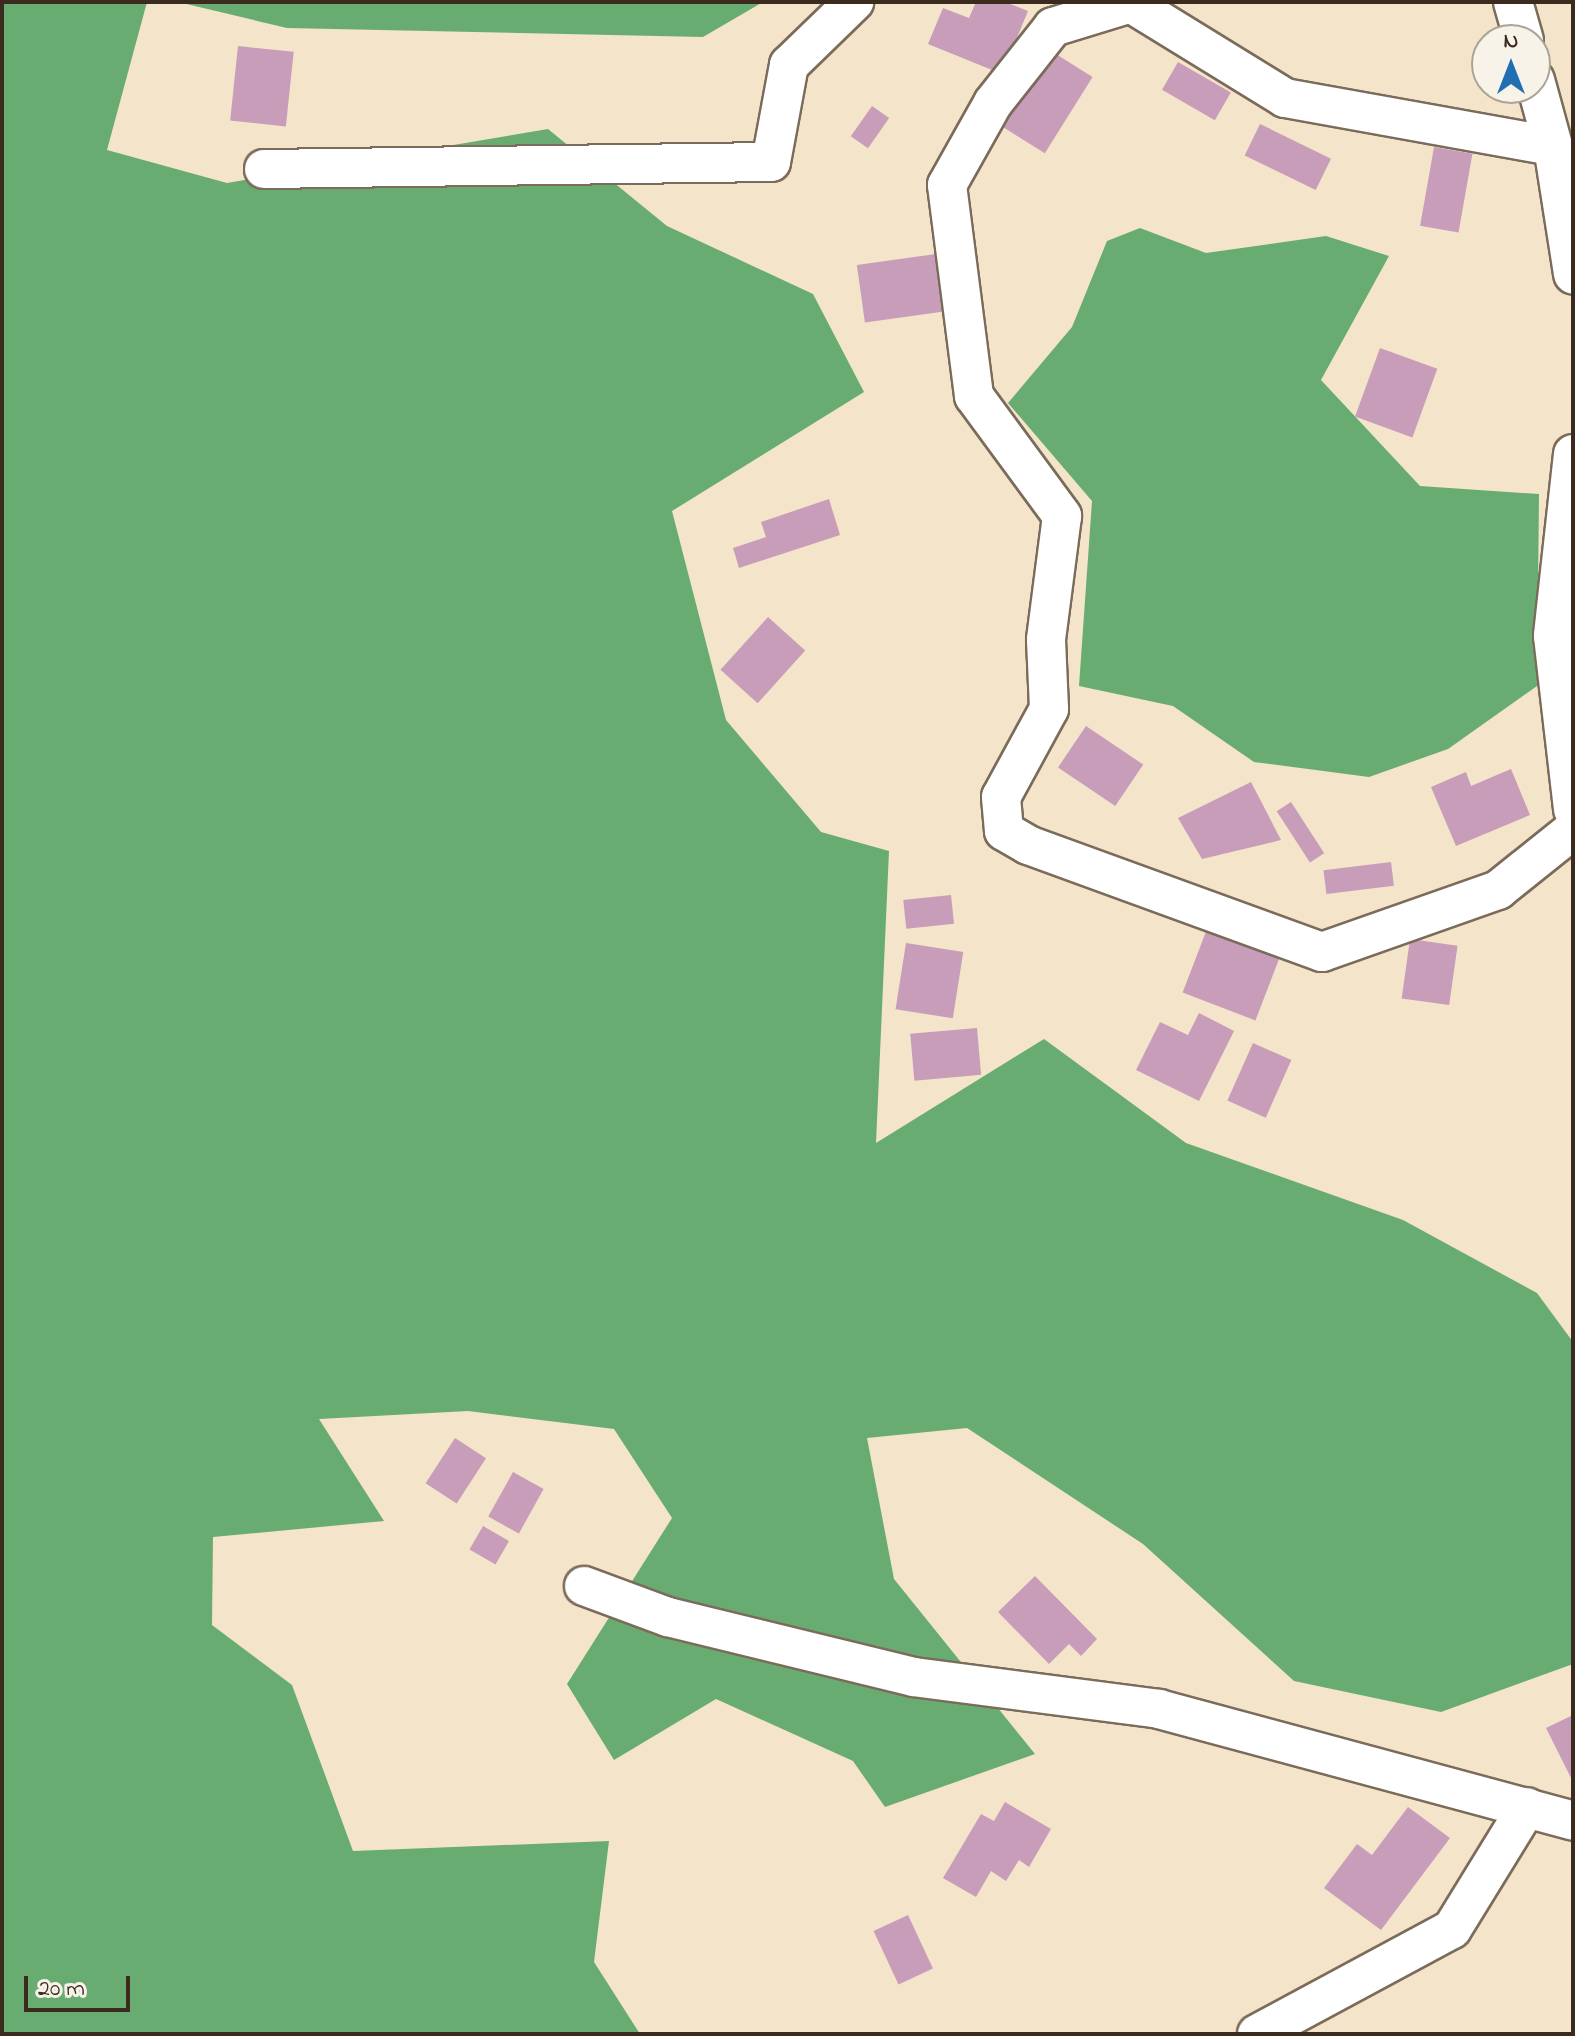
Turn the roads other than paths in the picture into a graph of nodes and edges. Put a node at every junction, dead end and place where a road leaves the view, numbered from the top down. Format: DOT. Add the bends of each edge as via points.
graph roads {
  1 [pos="854,2"];
  2 [pos="1513,2"];
  3 [pos="1130,3"];
  4 [pos="1519,24"];
  5 [pos="1542,104"];
  6 [pos="1553,146"];
  7 [pos="264,169"];
  8 [pos="1573,274"];
  9 [pos="1573,454"];
  10 [pos="1573,810"];
  11 [pos="1573,830"];
  12 [pos="584,1586"];
  13 [pos="1527,1807"];
  14 [pos="1573,1821"];
  15 [pos="1257,2034"];
  1 -- 7 [label="street" via="789,65 771,162"];
  2 -- 4 [label="street"];
  3 -- 6 [label="street" via="1285,98"];
  3 -- 11 [label="street" via="1053,27 993,103 947,185 974,396 1062,516 1046,640 1049,709 1001,797 1004,831 1028,845 1322,952 1498,890"];
  5 -- 6 [label="street"];
  6 -- 8 [label="street"];
  9 -- 10 [label="street" via="1553,636"];
  12 -- 13 [label="street" via="668,1617 914,1677 1159,1709"];
  13 -- 14 [label="street"];
  13 -- 15 [label="street" via="1452,1929"];
}
